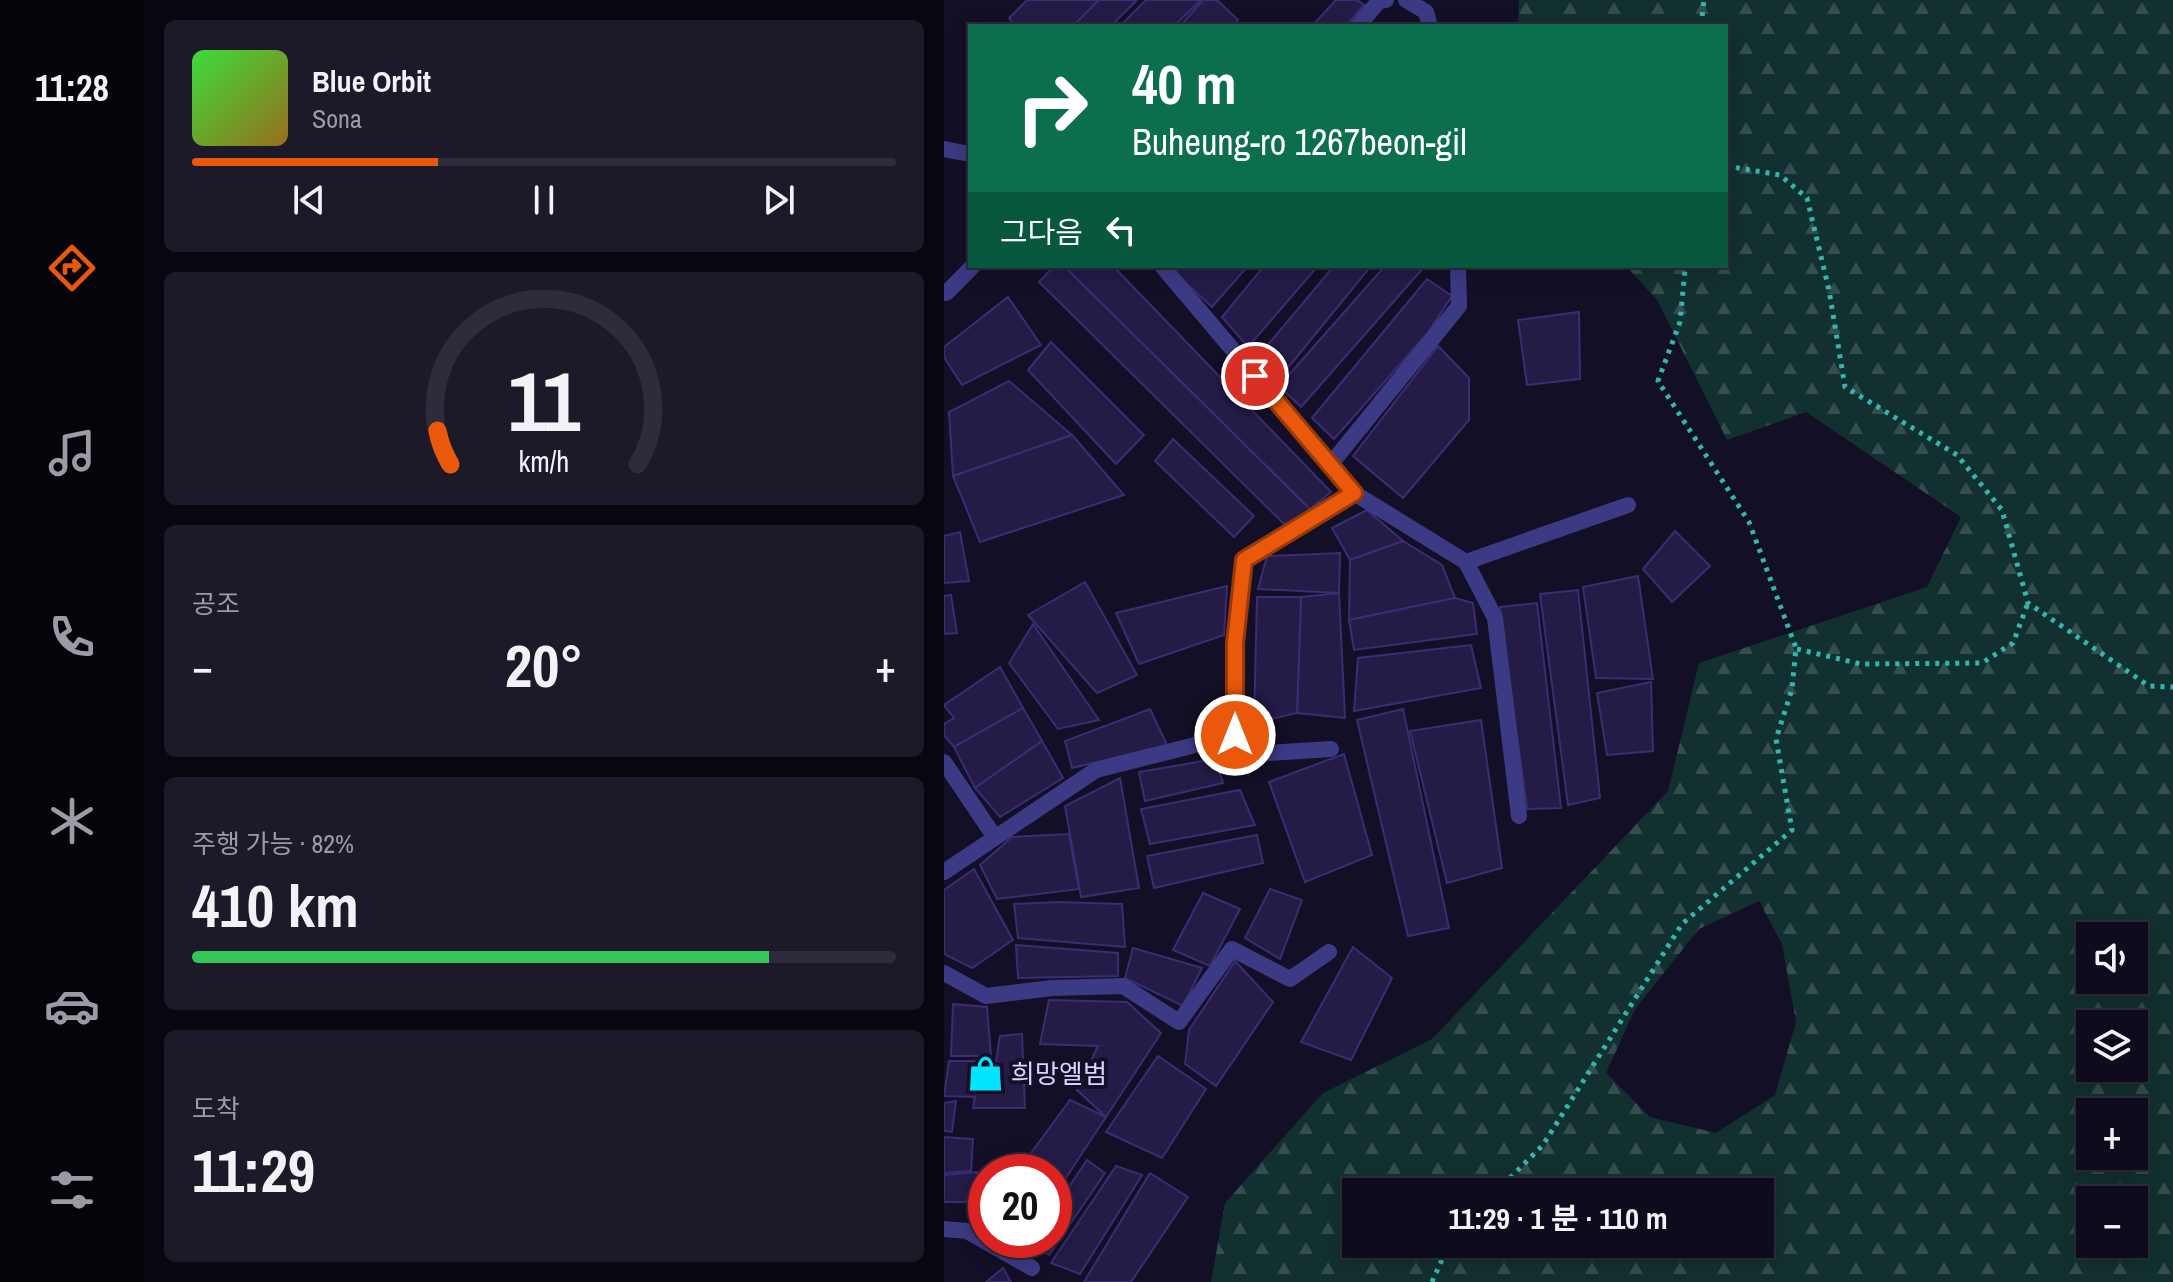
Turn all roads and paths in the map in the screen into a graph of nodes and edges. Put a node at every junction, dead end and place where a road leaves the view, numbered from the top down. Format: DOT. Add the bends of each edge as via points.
graph roads {
  1 [pos="1386,0"];
  2 [pos="1406,0"];
  3 [pos="1704,0"];
  4 [pos="1360,24"];
  5 [pos="1429,24"];
  6 [pos="1701,24"];
  7 [pos="944,149"];
  8 [pos="968,154"];
  9 [pos="1728,166"];
  10 [pos="971,268"];
  11 [pos="1164,268"];
  12 [pos="1458,268"];
  13 [pos="1687,268"];
  14 [pos="946,293"];
  15 [pos="1330,465"];
  16 [pos="1354,493"];
  17 [pos="1628,505"];
  18 [pos="1466,562"];
  19 [pos="2028,603"];
  20 [pos="1796,648"];
  21 [pos="2173,687"];
  22 [pos="1235,735"];
  23 [pos="1331,749"];
  24 [pos="944,762"];
  25 [pos="1519,816"];
  26 [pos="994,836"];
  27 [pos="944,872"];
  28 [pos="1329,952"];
  29 [pos="944,973"];
  30 [pos="1510,1178"];
  31 [pos="944,1229"];
  32 [pos="1443,1258"];
  33 [pos="1032,1268"];
  34 [pos="1432,1282"];
  1 -- 4 [label="lane"];
  2 -- 5 [label="lane" via="1426,12"];
  3 -- 6 [label="path"];
  7 -- 8 [label="lane"];
  9 -- 19 [label="path" via="1780,175 1807,198 1845,387 1957,455 2002,510"];
  10 -- 14 [label="lane"];
  11 -- 15 [label="lane"];
  12 -- 15 [label="lane" via="1459,306"];
  13 -- 20 [label="path" via="1680,322 1658,381 1749,522"];
  15 -- 16 [label="lane"];
  16 -- 18 [label="lane"];
  16 -- 22 [label="lane" via="1244,560 1235,643"];
  17 -- 18 [label="lane"];
  18 -- 25 [label="lane" via="1495,618"];
  19 -- 20 [label="path" via="2013,643 1982,663 1861,664"];
  19 -- 21 [label="path" via="2149,686"];
  20 -- 30 [label="path" via="1792,689 1776,739 1792,830 1682,924 1543,1145"];
  22 -- 23 [label="lane" via="1268,753"];
  22 -- 26 [label="lane" via="1096,770"];
  24 -- 26 [label="lane"];
  26 -- 27 [label="lane"];
  28 -- 29 [label="lane" via="1290,979 1232,949 1179,1022 1123,986 986,996"];
  31 -- 33 [label="lane" via="967,1231"];
  32 -- 34 [label="path"];
}
